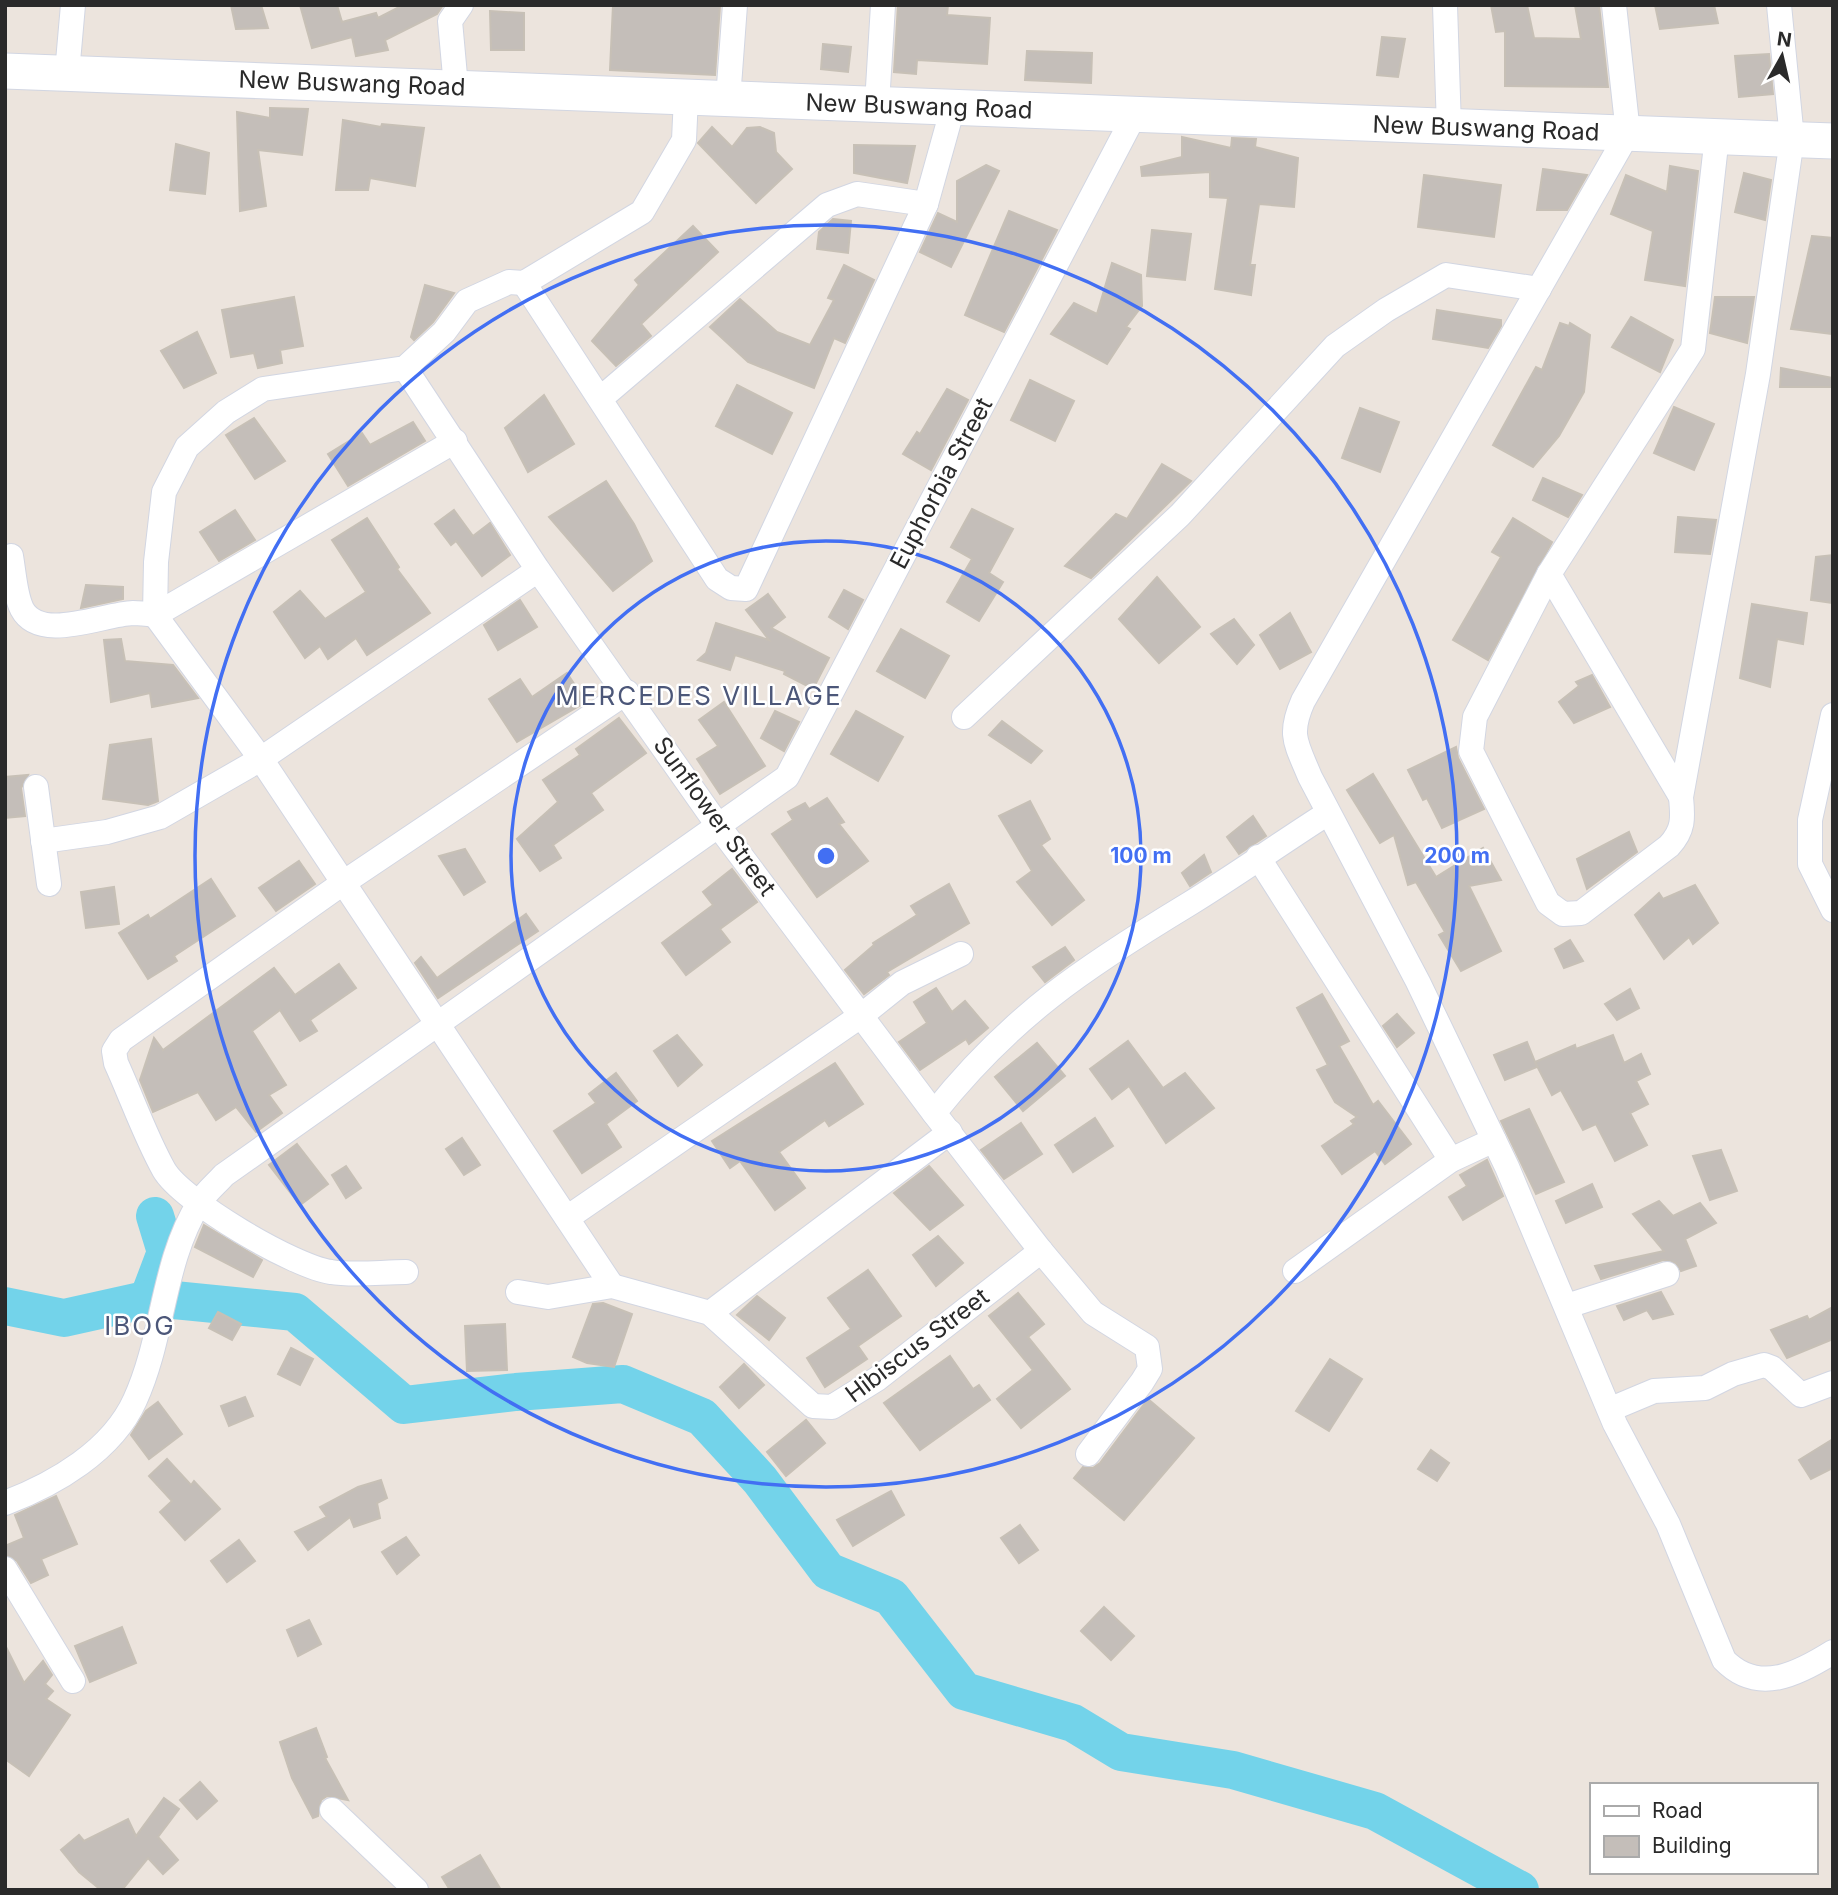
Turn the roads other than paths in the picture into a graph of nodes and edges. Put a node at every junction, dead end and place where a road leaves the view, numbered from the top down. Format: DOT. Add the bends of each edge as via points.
graph roads {
  1 [pos="73,5"];
  2 [pos="460,5"];
  3 [pos="734,5"];
  4 [pos="883,5"];
  5 [pos="1444,5"];
  6 [pos="1614,5"];
  7 [pos="1779,5"];
  8 [pos="5,71"];
  9 [pos="67,74"];
  10 [pos="456,87"];
  11 [pos="686,97"];
  12 [pos="728,99"];
  13 [pos="877,104"];
  14 [pos="953,107"];
  15 [pos="1135,114"];
  16 [pos="1449,128"];
  17 [pos="1628,133"];
  18 [pos="1717,136"];
  19 [pos="1792,139"];
  20 [pos="1833,141"];
  21 [pos="926,204"];
  22 [pos="524,283"];
  23 [pos="1539,289"];
  24 [pos="405,368"];
  25 [pos="600,399"];
  26 [pos="455,441"];
  27 [pos="11,556"];
  28 [pos="538,570"];
  29 [pos="1549,574"];
  30 [pos="155,615"];
  31 [pos="627,691"];
  32 [pos="1833,715"];
  33 [pos="964,718"];
  34 [pos="261,759"];
  35 [pos="36,788"];
  36 [pos="1681,797"];
  37 [pos="1328,813"];
  38 [pos="717,824"];
  39 [pos="43,841"];
  40 [pos="1258,857"];
  41 [pos="343,883"];
  42 [pos="48,884"];
  43 [pos="1833,910"];
  44 [pos="961,954"];
  45 [pos="862,1015"];
  46 [pos="437,1024"];
  47 [pos="942,1122"];
  48 [pos="1493,1140"];
  49 [pos="1451,1160"];
  50 [pos="199,1203"];
  51 [pos="566,1218"];
  52 [pos="1041,1251"];
  53 [pos="1294,1271"];
  54 [pos="405,1272"];
  55 [pos="1667,1274"];
  56 [pos="612,1286"];
  57 [pos="518,1292"];
  58 [pos="1567,1306"];
  59 [pos="710,1314"];
  60 [pos="1833,1383"];
  61 [pos="1611,1409"];
  62 [pos="1088,1454"];
  63 [pos="5,1503"];
  64 [pos="5,1569"];
  65 [pos="1833,1652"];
  66 [pos="73,1681"];
  67 [pos="332,1810"];
  68 [pos="416,1890"];
  1 -- 9 [label="street"];
  2 -- 10 [label="street" via="450,21"];
  3 -- 12 [label="street"];
  4 -- 13 [label="street"];
  5 -- 16 [label="street"];
  6 -- 17 [label="street"];
  7 -- 19 [label="street"];
  8 -- 9 [label="street, New Buswang Road"];
  9 -- 10 [label="street, New Buswang Road"];
  10 -- 11 [label="street, New Buswang Road"];
  11 -- 12 [label="street, New Buswang Road"];
  11 -- 22 [label="street" via="684,140 642,212"];
  12 -- 13 [label="street, New Buswang Road"];
  13 -- 14 [label="street, New Buswang Road"];
  14 -- 15 [label="street, New Buswang Road"];
  14 -- 21 [label="street"];
  15 -- 16 [label="street, New Buswang Road"];
  15 -- 38 [label="street, Euphorbia Street" via="787,777"];
  16 -- 17 [label="street, New Buswang Road"];
  17 -- 18 [label="street, New Buswang Road"];
  17 -- 23 [label="street"];
  18 -- 19 [label="street, New Buswang Road"];
  18 -- 29 [label="street" via="1693,349"];
  19 -- 20 [label="street, New Buswang Road"];
  19 -- 36 [label="street" via="1758,374"];
  21 -- 25 [label="street" via="857,194 827,205"];
  21 -- 25 [label="street" via="746,589 731,589 717,579"];
  22 -- 24 [label="street" via="509,282 467,301"];
  22 -- 25 [label="street"];
  23 -- 33 [label="street" via="1446,275 1335,346 1180,515"];
  23 -- 37 [label="street" via="1293,724 1301,755"];
  24 -- 26 [label="street, Sunflower Street"];
  24 -- 30 [label="street" via="263,389 226,412 187,447 164,492"];
  26 -- 28 [label="street, Sunflower Street"];
  26 -- 30 [label="street"];
  27 -- 30 [label="street" via="20,606 38,624 52,626 132,613"];
  28 -- 31 [label="street, Sunflower Street"];
  28 -- 34 [label="street"];
  29 -- 36 [label="street"];
  29 -- 36 [label="street" via="1475,718 1471,751 1548,903 1563,914 1581,913 1669,846 1681,833"];
  30 -- 34 [label="street"];
  31 -- 38 [label="street, Sunflower Street"];
  31 -- 41 [label="street"];
  32 -- 43 [label="street" via="1810,820 1810,864"];
  34 -- 39 [label="street" via="160,817 107,832"];
  34 -- 41 [label="street"];
  35 -- 39 [label="street"];
  37 -- 40 [label="street"];
  37 -- 48 [label="street" via="1418,982"];
  38 -- 45 [label="street, Sunflower Street"];
  38 -- 46 [label="street, Euphorbia Street"];
  39 -- 42 [label="street"];
  40 -- 47 [label="street" via="1043,1000 987,1051"];
  40 -- 49 [label="street"];
  41 -- 46 [label="street"];
  41 -- 50 [label="street" via="121,1040 114,1051 166,1172"];
  44 -- 45 [label="street" via="902,984"];
  45 -- 47 [label="street, Sunflower Street"];
  45 -- 51 [label="street"];
  46 -- 50 [label="street, Euphorbia Street" via="224,1175"];
  46 -- 51 [label="street"];
  47 -- 52 [label="street, Sunflower Street"];
  47 -- 59 [label="street"];
  48 -- 49 [label="street"];
  48 -- 58 [label="street"];
  49 -- 53 [label="street"];
  50 -- 54 [label="street" via="296,1261 330,1272"];
  50 -- 63 [label="street, Euphorbia Street" via="173,1261 134,1402 107,1441 45,1488"];
  51 -- 56 [label="street"];
  52 -- 59 [label="street, Hibiscus Street" via="877,1379 832,1407 813,1406"];
  52 -- 62 [label="street, Sunflower Street" via="1093,1313 1147,1347 1150,1368"];
  55 -- 58 [label="street"];
  56 -- 57 [label="street" via="548,1297"];
  56 -- 59 [label="street, Hibiscus Street"];
  58 -- 61 [label="street"];
  60 -- 61 [label="street" via="1801,1395 1772,1368 1753,1366 1705,1388 1654,1391"];
  61 -- 65 [label="street" via="1668,1524 1724,1660 1738,1674 1774,1678 1809,1669"];
  64 -- 66 [label="street"];
  67 -- 68 [label="street"];
}
